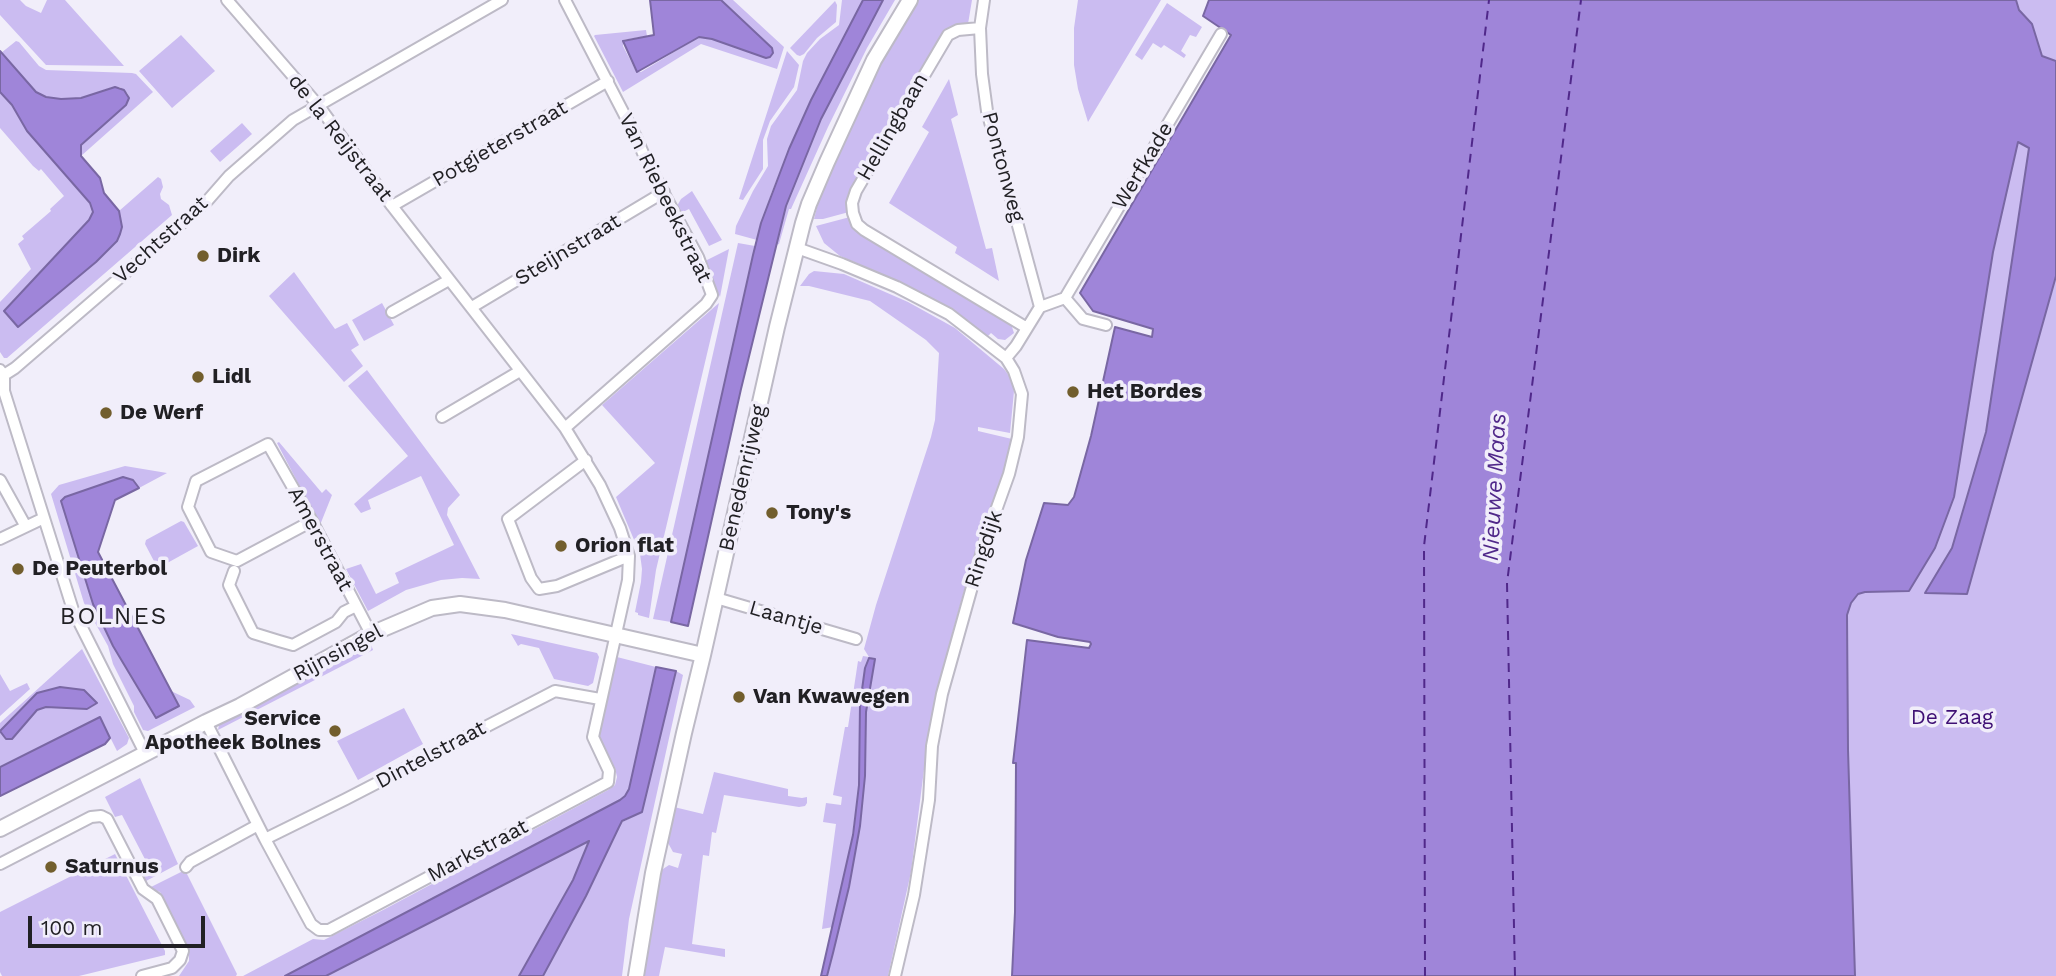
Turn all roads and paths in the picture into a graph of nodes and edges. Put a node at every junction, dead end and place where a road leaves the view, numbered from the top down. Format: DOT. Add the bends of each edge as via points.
graph roads {
  1 [pos="502,0"];
  2 [pos="565,0"];
  3 [pos="910,0"];
  4 [pos="984,0"];
  5 [pos="229,1"];
  6 [pos="980,28"];
  7 [pos="1221,34"];
  8 [pos="608,81"];
  9 [pos="318,105"];
  10 [pos="664,192"];
  11 [pos="392,206"];
  12 [pos="797,248"];
  13 [pos="449,280"];
  14 [pos="1065,298"];
  15 [pos="472,307"];
  16 [pos="1040,307"];
  17 [pos="392,312"];
  18 [pos="1106,325"];
  19 [pos="1027,328"];
  20 [pos="1006,358"];
  21 [pos="520,371"];
  22 [pos="2,373"];
  23 [pos="442,417"];
  24 [pos="565,428"];
  25 [pos="586,460"];
  26 [pos="0,480"];
  27 [pos="44,518"];
  28 [pos="312,521"];
  29 [pos="25,526"];
  30 [pos="0,538"];
  31 [pos="629,556"];
  32 [pos="235,566"];
  33 [pos="716,598"];
  34 [pos="356,606"];
  35 [pos="371,634"];
  36 [pos="615,635"];
  37 [pos="856,639"];
  38 [pos="703,654"];
  39 [pos="600,699"];
  40 [pos="206,722"];
  41 [pos="145,753"];
  42 [pos="258,825"];
  43 [pos="0,829"];
  44 [pos="265,839"];
  45 [pos="0,864"];
  46 [pos="186,867"];
  47 [pos="142,976"];
  48 [pos="636,976"];
  49 [pos="895,976"];
  1 -- 9 [label="street, Vechtstraat"];
  2 -- 8 [label="street, Van Riebeekstraat"];
  3 -- 12 [label="street, Benedenrijweg" via="874,60 827,162"];
  4 -- 6 [label="street, Pontonweg"];
  5 -- 9 [label="street, de la Reijstraat"];
  6 -- 16 [label="street, Pontonweg" via="987,111"];
  6 -- 19 [label="street, Hellingbaan" via="947,35 856,191 853,213 864,230"];
  7 -- 14 [label="street, Werfkade"];
  8 -- 10 [label="street, Van Riebeekstraat"];
  8 -- 11 [label="street, Potgieterstraat"];
  9 -- 11 [label="street, de la Reijstraat"];
  9 -- 22 [label="street, Vechtstraat" via="293,120 124,274 15,368"];
  10 -- 15 [label="street, Steijnstraat"];
  10 -- 24 [label="street, Van Riebeekstraat" via="712,295"];
  11 -- 13 [label="street, de la Reijstraat"];
  12 -- 20 [label="street, Ringdijk" via="897,287 939,309"];
  12 -- 33 [label="street, Benedenrijweg"];
  13 -- 15 [label="street, de la Reijstraat"];
  13 -- 17 [label="street"];
  14 -- 16 [label="street"];
  14 -- 18 [label="street" via="1083,319"];
  15 -- 21 [label="street, de la Reijstraat"];
  16 -- 19 [label="street"];
  19 -- 20 [label="street"];
  20 -- 49 [label="street, Ringdijk" via="1022,394 1018,437 942,694 914,895"];
  21 -- 23 [label="street"];
  21 -- 24 [label="street, de la Reijstraat"];
  22 -- 27 [label="street"];
  24 -- 25 [label="street, de la Reijstraat"];
  25 -- 31 [label="street, de la Reijstraat"];
  25 -- 31 [label="street" via="508,519 531,578 539,589 558,586"];
  26 -- 29 [label="street"];
  27 -- 29 [label="street"];
  27 -- 41 [label="street" via="73,610"];
  28 -- 32 [label="street"];
  28 -- 32 [label="street, Amerstraat" via="268,444 195,481 188,507 211,552"];
  28 -- 34 [label="street, Amerstraat"];
  29 -- 30 [label="street"];
  31 -- 36 [label="street, de la Reijstraat"];
  32 -- 34 [label="street" via="229,585 253,633 293,645"];
  33 -- 37 [label="street, Laantje"];
  33 -- 38 [label="street, Benedenrijweg"];
  34 -- 35 [label="street, Amerstraat"];
  35 -- 36 [label="street, Rijnsingel" via="432,608 460,604"];
  35 -- 40 [label="street, Rijnsingel"];
  36 -- 38 [label="street, Rijnsingel"];
  36 -- 39 [label="street, Markstraat"];
  38 -- 48 [label="street, Benedenrijweg" via="653,873"];
  39 -- 44 [label="street, Dintelstraat" via="555,691"];
  39 -- 44 [label="street, Markstraat" via="593,737 609,771 608,782 328,930 311,924"];
  40 -- 41 [label="street, Rijnsingel"];
  40 -- 42 [label="street, Markstraat"];
  41 -- 43 [label="street, Rijnsingel"];
  42 -- 44 [label="street, Markstraat"];
  42 -- 46 [label="street"];
  45 -- 47 [label="street" via="91,817 107,818 143,889 157,899 183,951 172,968"];
}
